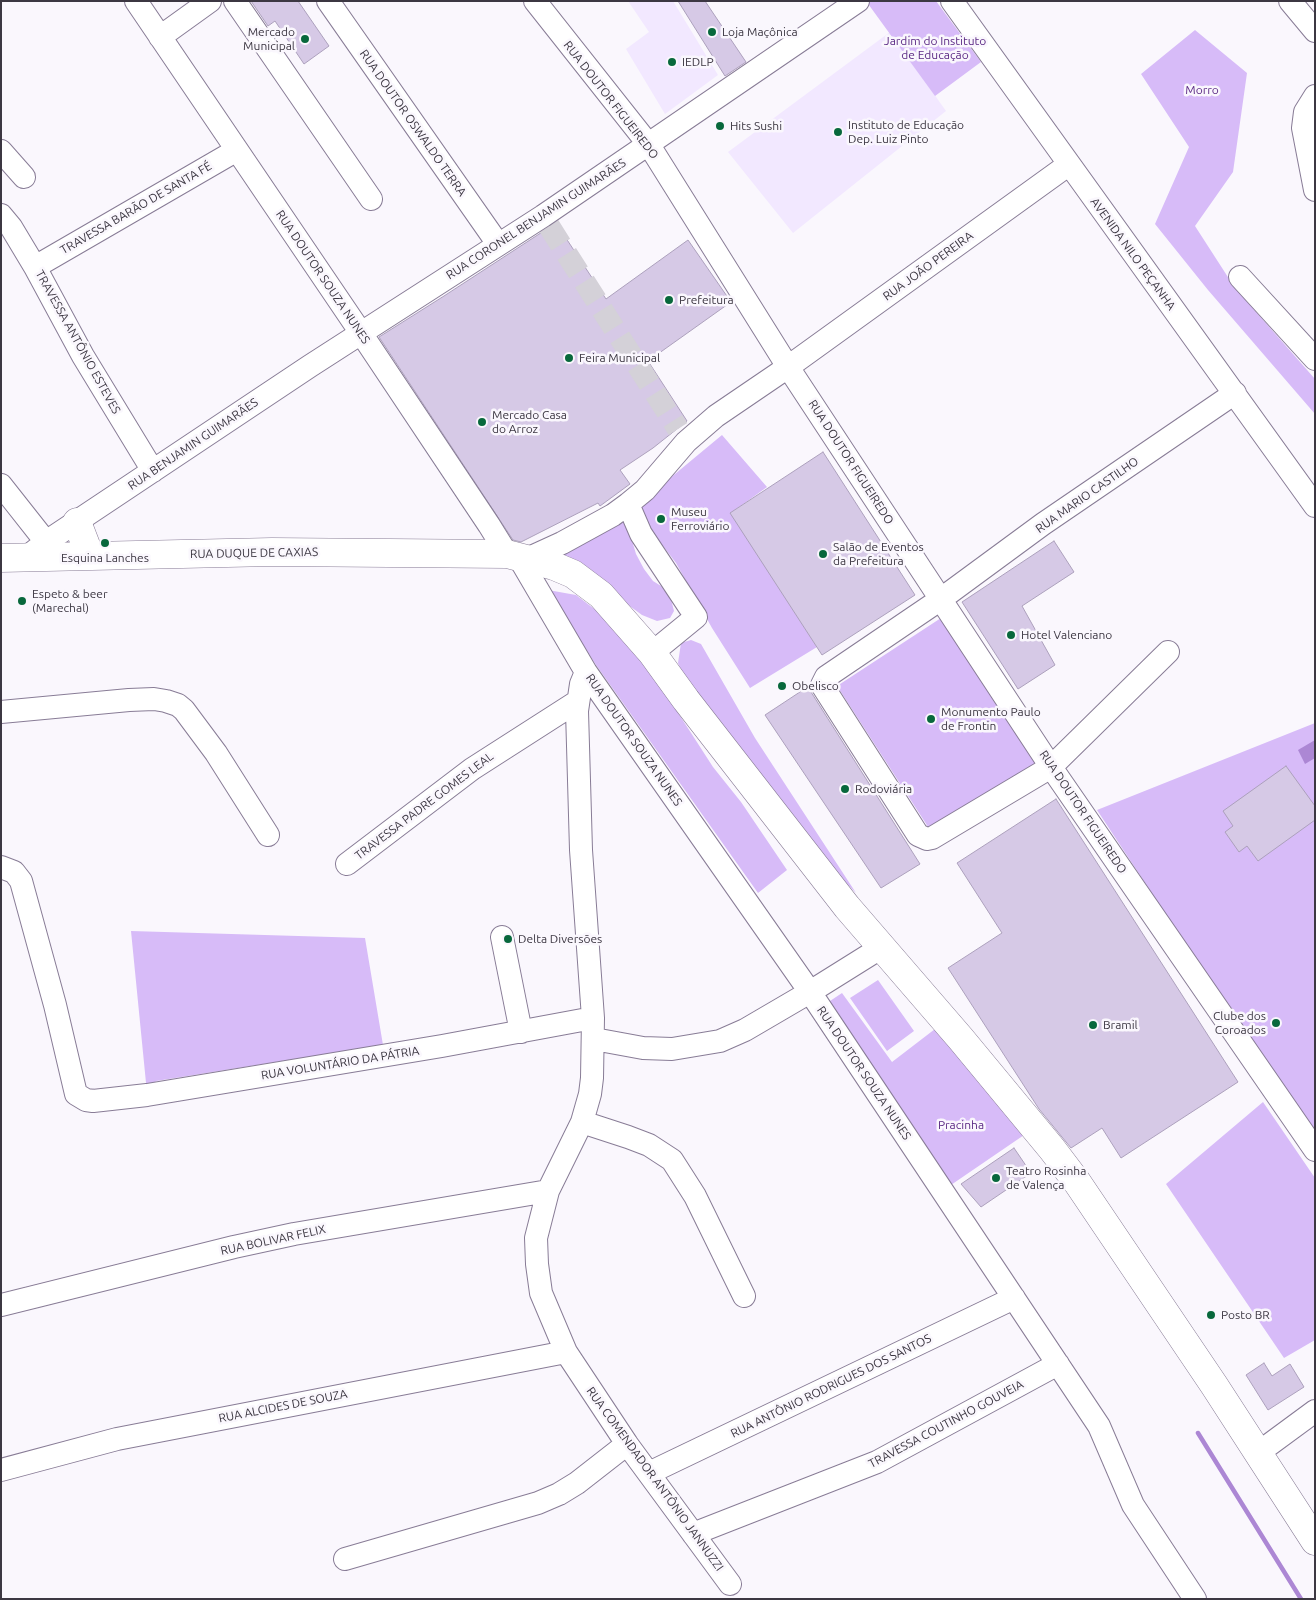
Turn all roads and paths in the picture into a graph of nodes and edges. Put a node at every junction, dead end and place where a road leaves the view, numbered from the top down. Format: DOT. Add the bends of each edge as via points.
graph roads {
  1 [pos="136,1"];
  2 [pos="210,1"];
  3 [pos="235,1"];
  4 [pos="328,1"];
  5 [pos="535,1"];
  6 [pos="858,1"];
  7 [pos="952,1"];
  8 [pos="1290,1"];
  9 [pos="1315,31"];
  10 [pos="160,37"];
  11 [pos="1315,96"];
  12 [pos="649,145"];
  13 [pos="237,150"];
  14 [pos="1,152"];
  15 [pos="1068,165"];
  16 [pos="24,177"];
  17 [pos="1315,190"];
  18 [pos="371,200"];
  19 [pos="1,214"];
  20 [pos="498,244"];
  21 [pos="35,266"];
  22 [pos="1240,277"];
  23 [pos="361,333"];
  24 [pos="1315,359"];
  25 [pos="788,367"];
  26 [pos="1235,393"];
  27 [pos="153,471"];
  28 [pos="1,485"];
  29 [pos="628,504"];
  30 [pos="1315,506"];
  31 [pos="77,522"];
  32 [pos="25,552"];
  33 [pos="90,556"];
  34 [pos="518,556"];
  35 [pos="941,599"];
  36 [pos="1168,652"];
  37 [pos="652,653"];
  38 [pos="586,672"];
  39 [pos="578,700"];
  40 [pos="1,712"];
  41 [pos="1051,767"];
  42 [pos="268,836"];
  43 [pos="347,864"];
  44 [pos="1,867"];
  45 [pos="502,937"];
  46 [pos="882,947"];
  47 [pos="810,992"];
  48 [pos="594,1029"];
  49 [pos="521,1032"];
  50 [pos="582,1122"];
  51 [pos="1315,1150"];
  52 [pos="548,1191"];
  53 [pos="744,1296"];
  54 [pos="1014,1298"];
  55 [pos="1,1305"];
  56 [pos="566,1352"];
  57 [pos="1058,1364"];
  58 [pos="1315,1411"];
  59 [pos="627,1444"];
  60 [pos="1258,1452"];
  61 [pos="1,1470"];
  62 [pos="649,1473"];
  63 [pos="1310,1529"];
  64 [pos="693,1534"];
  65 [pos="345,1559"];
  66 [pos="730,1584"];
  67 [pos="1196,1599"];
  1 -- 10 [label="street, RUA DOUTOR SOUZA NUNES"];
  2 -- 10 [label="street"];
  3 -- 18 [label="street"];
  4 -- 20 [label="street, RUA DOUTOR OSWALDO TERRA"];
  5 -- 12 [label="street, RUA DOUTOR FIGUEIREDO"];
  6 -- 12 [label="street, RUA CORONEL BENJAMIN GUIMARÃES"];
  7 -- 15 [label="street, AVENIDA NILO PEÇANHA"];
  8 -- 9 [label="street"];
  10 -- 13 [label="street, RUA DOUTOR SOUZA NUNES"];
  11 -- 17 [label="street" via="1305,112 1303,128"];
  12 -- 20 [label="street, RUA CORONEL BENJAMIN GUIMARÃES" via="546,221"];
  12 -- 25 [label="street, RUA DOUTOR FIGUEIREDO"];
  13 -- 21 [label="street, TRAVESSA BARÃO DE SANTA FÉ"];
  13 -- 23 [label="street, RUA DOUTOR SOUZA NUNES"];
  14 -- 16 [label="street"];
  15 -- 25 [label="street, RUA JOÃO PEREIRA"];
  15 -- 26 [label="street, AVENIDA NILO PEÇANHA"];
  19 -- 21 [label="street, TRAVESSA ANTÔNIO ESTEVES"];
  20 -- 23 [label="street, RUA CORONEL BENJAMIN GUIMARÃES"];
  21 -- 27 [label="street, TRAVESSA ANTÔNIO ESTEVES" via="83,356"];
  22 -- 24 [label="street"];
  23 -- 27 [label="street, RUA BENJAMIN GUIMARÃES"];
  23 -- 34 [label="street, RUA DOUTOR SOUZA NUNES" via="489,525"];
  25 -- 29 [label="street, RUA JOÃO PEREIRA" via="682,435 645,490"];
  25 -- 35 [label="street, RUA DOUTOR FIGUEIREDO"];
  26 -- 30 [label="street, AVENIDA NILO PEÇANHA"];
  26 -- 35 [label="street, RUA MARIO CASTILHO" via="1043,524"];
  27 -- 31 [label="street, RUA BENJAMIN GUIMARÃES"];
  28 -- 32 [label="street"];
  29 -- 34 [label="street, RUA JOÃO PEREIRA" via="562,543"];
  29 -- 37 [label="street" via="641,534 696,617"];
  31 -- 32 [label="street, RUA BENJAMIN GUIMARÃES"];
  31 -- 33 [label="main road"];
  32 -- 33 [label="main road, RUA DUQUE DE CAXIAS"];
  33 -- 34 [label="main road, RUA DUQUE DE CAXIAS" via="272,552"];
  34 -- 37 [label="main road, RUA DUQUE DE CAXIAS" via="573,574 602,594"];
  34 -- 38 [label="street, RUA DOUTOR SOUZA NUNES"];
  35 -- 41 [label="street, RUA DOUTOR FIGUEIREDO"];
  35 -- 41 [label="street, RUA MARIO CASTILHO" via="826,677 822,685 918,835 932,838"];
  36 -- 41 [label="street"];
  37 -- 46 [label="main road, RUA DUQUE DE CAXIAS" via="829,884"];
  38 -- 39 [label="street, RUA COMENDADOR ANTÔNIO JANNUZZI"];
  38 -- 47 [label="street, RUA DOUTOR SOUZA NUNES"];
  39 -- 43 [label="street, TRAVESSA PADRE GOMES LEAL" via="472,768"];
  39 -- 48 [label="street, RUA COMENDADOR ANTÔNIO JANNUZZI" via="581,850"];
  40 -- 42 [label="street" via="154,699 178,705 216,753"];
  41 -- 51 [label="street, RUA DOUTOR FIGUEIREDO"];
  44 -- 49 [label="street, RUA VOLUNTÁRIO DA PÁTRIA" via="14,872 21,881 76,1094 86,1100 148,1095"];
  45 -- 49 [label="street"];
  46 -- 47 [label="street"];
  46 -- 60 [label="main road, RUA DUQUE DE CAXIAS" via="1077,1182"];
  47 -- 48 [label="street" via="720,1041 672,1049 643,1048"];
  47 -- 54 [label="street, RUA DOUTOR SOUZA NUNES"];
  48 -- 49 [label="street, RUA VOLUNTÁRIO DA PÁTRIA"];
  48 -- 50 [label="street, RUA COMENDADOR ANTÔNIO JANNUZZI" via="591,1086"];
  50 -- 52 [label="street, RUA COMENDADOR ANTÔNIO JANNUZZI"];
  50 -- 53 [label="street" via="642,1142 672,1160 695,1196"];
  52 -- 55 [label="street, RUA BOLIVAR FELIX" via="294,1234"];
  52 -- 56 [label="street, RUA COMENDADOR ANTÔNIO JANNUZZI" via="536,1238 537,1264 542,1293"];
  54 -- 57 [label="street, RUA DOUTOR SOUZA NUNES"];
  54 -- 62 [label="street, RUA ANTÔNIO RODRIGUES DOS SANTOS"];
  56 -- 59 [label="street, RUA COMENDADOR ANTÔNIO JANNUZZI"];
  56 -- 61 [label="street, RUA ALCIDES DE SOUZA" via="117,1439"];
  57 -- 64 [label="street, TRAVESSA COUTINHO GOUVEIA" via="877,1462"];
  57 -- 67 [label="street, RUA DOUTOR SOUZA NUNES" via="1099,1426 1133,1505"];
  58 -- 60 [label="street"];
  59 -- 62 [label="street, RUA COMENDADOR ANTÔNIO JANNUZZI"];
  59 -- 65 [label="street" via="577,1483 538,1503"];
  60 -- 63 [label="main road, RUA DUQUE DE CAXIAS"];
  62 -- 64 [label="street, RUA COMENDADOR ANTÔNIO JANNUZZI"];
  64 -- 66 [label="street, RUA COMENDADOR ANTÔNIO JANNUZZI"];
}
